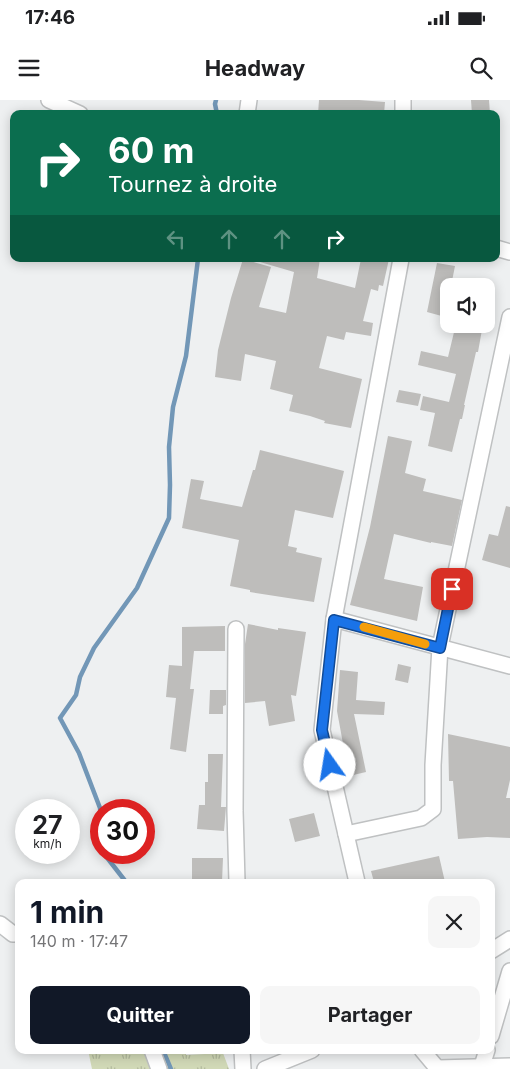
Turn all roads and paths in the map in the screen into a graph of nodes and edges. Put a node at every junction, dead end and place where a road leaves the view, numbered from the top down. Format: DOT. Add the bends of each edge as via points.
graph roads {
  1 [pos="50,100"];
  2 [pos="71,110"];
  3 [pos="400,262"];
  4 [pos="510,317"];
  5 [pos="334,620"];
  6 [pos="236,628"];
  7 [pos="440,648"];
  8 [pos="510,666"];
  9 [pos="346,834"];
  10 [pos="237,879"];
  11 [pos="356,879"];
  12 [pos="0,924"];
  13 [pos="11,936"];
  14 [pos="510,939"];
  15 [pos="495,948"];
  16 [pos="510,971"];
  17 [pos="495,1022"];
  18 [pos="153,1054"];
  19 [pos="242,1054"];
  20 [pos="302,1054"];
  21 [pos="426,1054"];
  22 [pos="486,1054"];
  23 [pos="510,1066"];
  24 [pos="482,1067"];
  25 [pos="438,1068"];
  26 [pos="159,1069"];
  27 [pos="243,1069"];
  28 [pos="265,1069"];
  1 -- 2 [label="street"];
  3 -- 5 [label="street"];
  4 -- 7 [label="street"];
  5 -- 7 [label="street"];
  5 -- 9 [label="street" via="322,730"];
  6 -- 10 [label="street"];
  7 -- 8 [label="street"];
  7 -- 9 [label="street" via="433,809 421,818"];
  9 -- 11 [label="street"];
  12 -- 13 [label="street"];
  14 -- 15 [label="street"];
  16 -- 17 [label="street"];
  18 -- 26 [label="street"];
  19 -- 27 [label="street"];
  20 -- 28 [label="street"];
  21 -- 25 [label="street"];
  22 -- 24 [label="street"];
  23 -- 24 [label="street"];
  24 -- 25 [label="street"];
}
